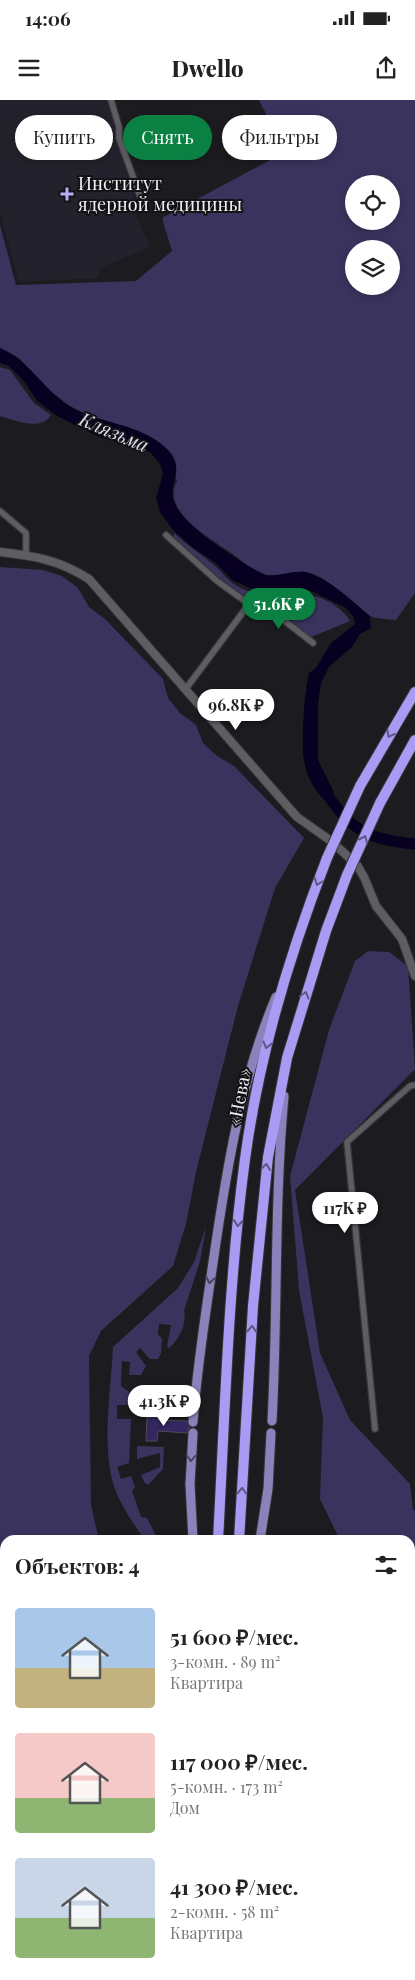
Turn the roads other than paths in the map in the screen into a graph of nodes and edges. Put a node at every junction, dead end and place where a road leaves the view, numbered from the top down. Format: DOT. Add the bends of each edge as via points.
graph roads {
  1 [pos="111,100"];
  2 [pos="140,196"];
  3 [pos="0,511"];
  4 [pos="166,535"];
  5 [pos="0,552"];
  6 [pos="26,555"];
  7 [pos="249,604"];
  8 [pos="313,643"];
  9 [pos="185,690"];
  10 [pos="415,692"];
  11 [pos="415,740"];
  12 [pos="415,976"];
  13 [pos="283,981"];
  14 [pos="287,1058"];
  15 [pos="415,1085"];
  16 [pos="272,1421"];
  17 [pos="194,1422"];
  18 [pos="375,1429"];
  19 [pos="193,1433"];
  20 [pos="271,1433"];
  21 [pos="192,1535"];
  22 [pos="218,1535"];
  23 [pos="240,1535"];
  24 [pos="261,1535"];
  1 -- 2 [label="street" via="119,138"];
  3 -- 6 [label="street" via="26,532"];
  4 -- 7 [label="street" via="217,581"];
  5 -- 6 [label="street"];
  6 -- 9 [label="street" via="68,566 89,579"];
  7 -- 8 [label="street" via="263,604"];
  7 -- 9 [label="street"];
  9 -- 12 [label="street" via="297,817 357,865 376,906 402,939"];
  10 -- 13 [label="highway, «Нева», one-way, bridge" via="360,786 327,858"];
  14 -- 11 [label="highway, one-way, bridge" via="326,930 347,875 380,803"];
  13 -- 17 [label="main road, one-way" via="254,1056 228,1161 196,1373"];
  13 -- 22 [label="highway, «Нева», one-way" via="260,1075 245,1159 232,1304"];
  14 -- 16 [label="main road" via="278,1161"];
  23 -- 14 [label="highway, one-way" via="259,1237 268,1157"];
  15 -- 18 [label="street" via="347,1142"];
  19 -- 21 [label="main road, one-way"];
  20 -- 24 [label="main road" via="268,1489"];
}
